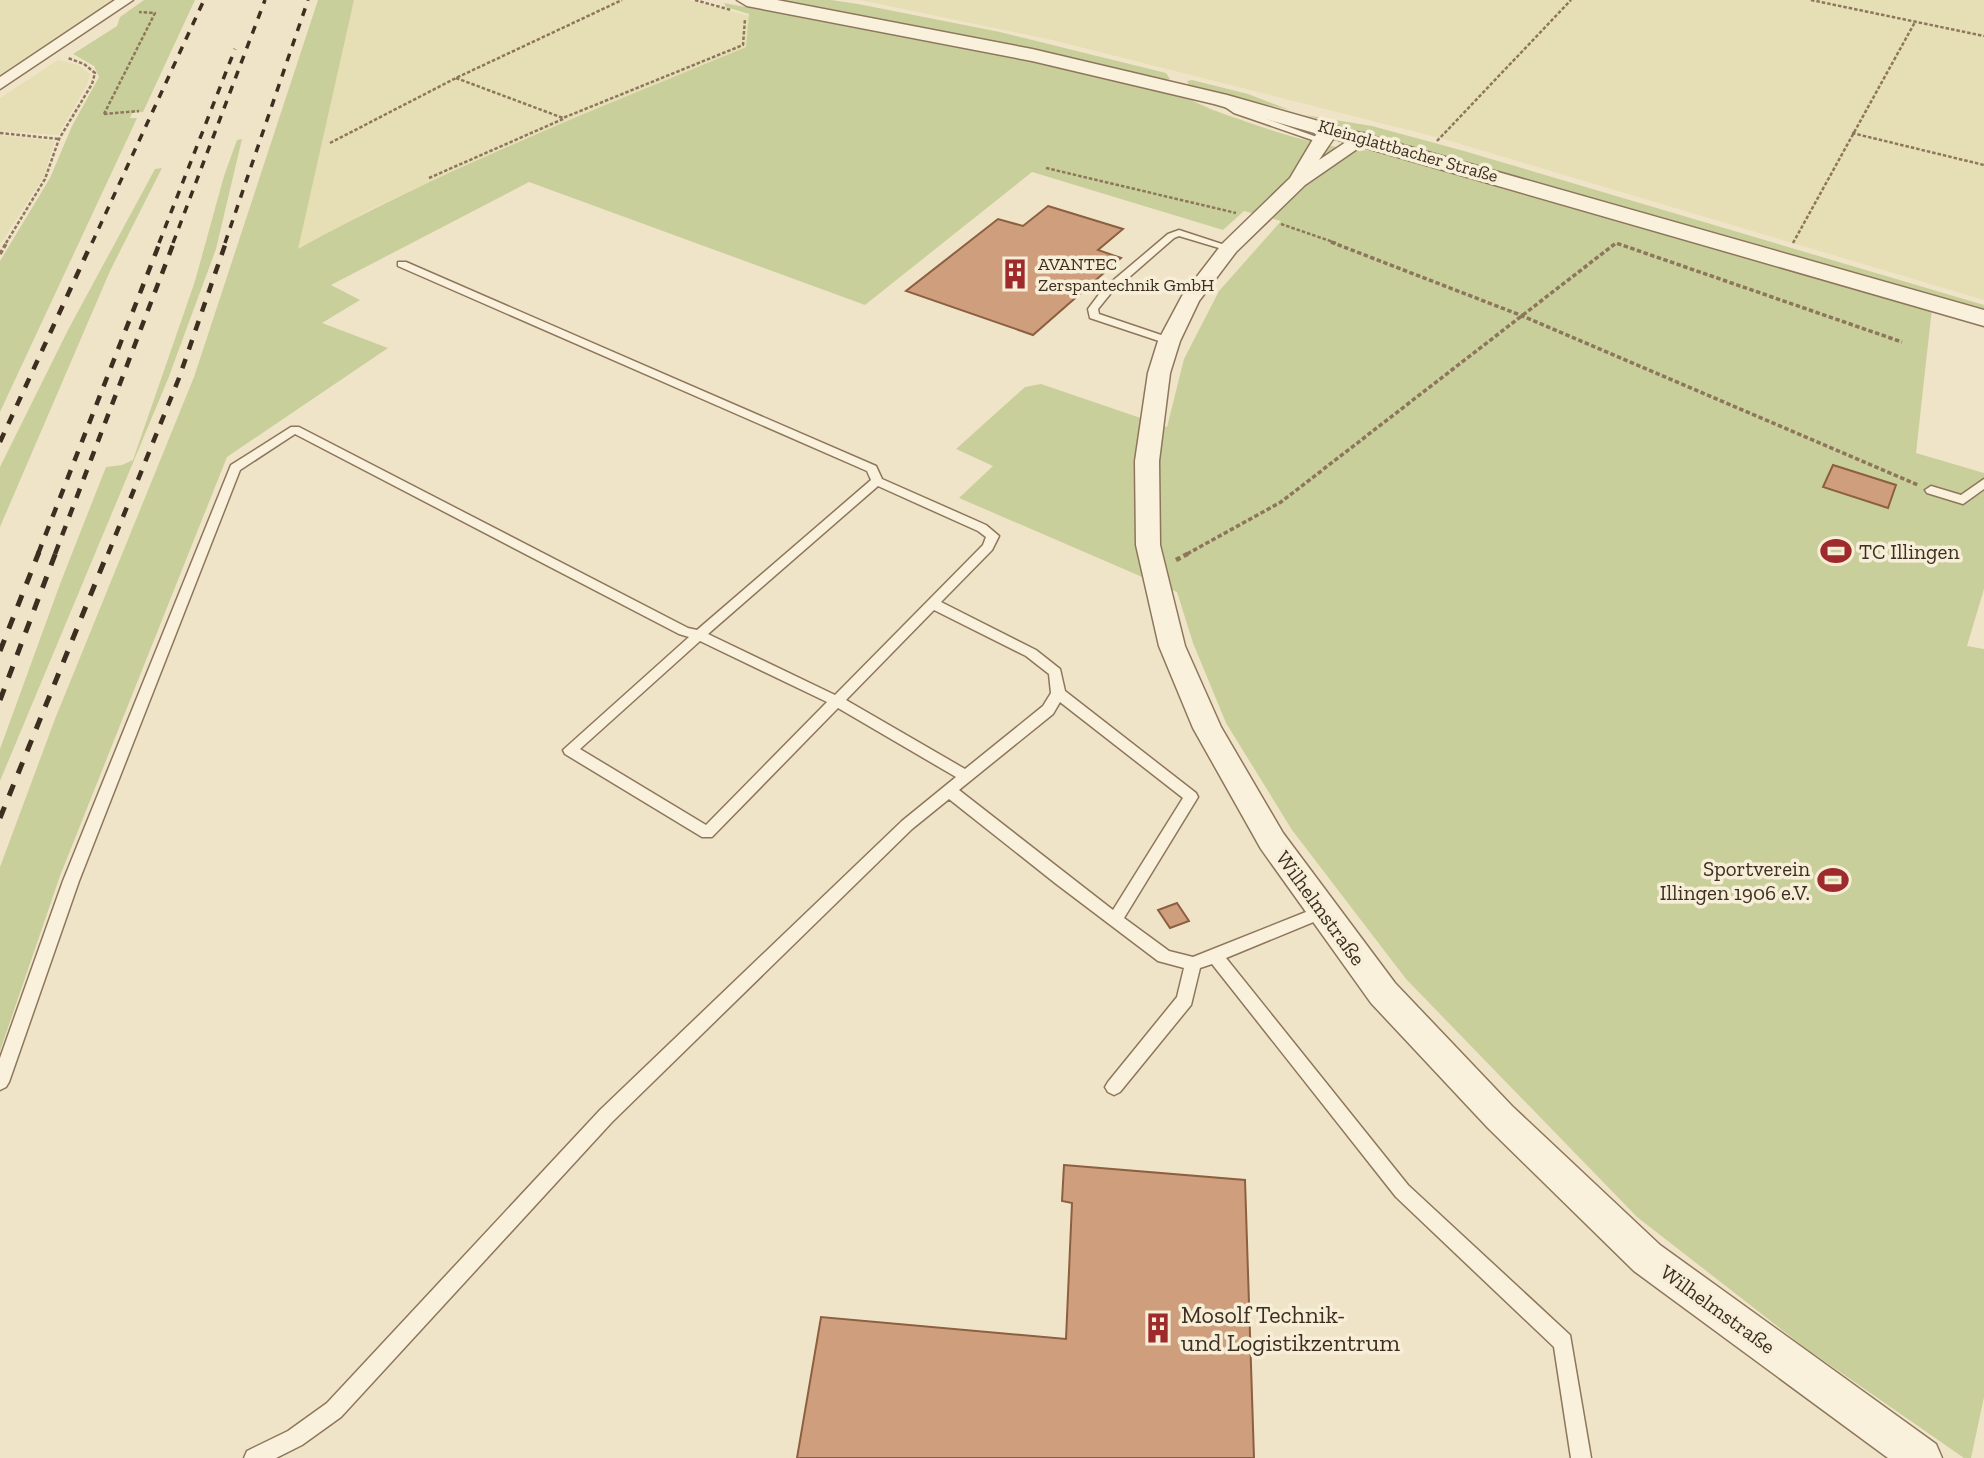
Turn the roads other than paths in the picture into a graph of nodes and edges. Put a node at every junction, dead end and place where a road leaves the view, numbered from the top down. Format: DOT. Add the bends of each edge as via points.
graph roads {
  1 [pos="125,0"];
  2 [pos="747,0"];
  3 [pos="0,84"];
  4 [pos="1326,134"];
  5 [pos="1364,138"];
  6 [pos="1298,181"];
  7 [pos="1229,248"];
  8 [pos="402,264"];
  9 [pos="1984,318"];
  10 [pos="1169,341"];
  11 [pos="877,481"];
  12 [pos="1984,484"];
  13 [pos="1931,490"];
  14 [pos="934,604"];
  15 [pos="699,635"];
  16 [pos="1058,693"];
  17 [pos="838,702"];
  18 [pos="967,777"];
  19 [pos="950,791"];
  20 [pos="1322,912"];
  21 [pos="1115,920"];
  22 [pos="1215,956"];
  23 [pos="1193,964"];
  24 [pos="0,1082"];
  25 [pos="1114,1087"];
  26 [pos="254,1458"];
  27 [pos="1581,1458"];
  28 [pos="1922,1458"];
  1 -- 3 [label="street"];
  2 -- 4 [label="street, Kleinglattbacher Straße" via="1032,55 1220,99"];
  4 -- 5 [label="street, Kleinglattbacher Straße"];
  4 -- 6 [label="street, Wilhelmstraße"];
  5 -- 6 [label="street, Wilhelmstraße"];
  5 -- 9 [label="street, Kleinglattbacher Straße"];
  6 -- 7 [label="street, Wilhelmstraße"];
  7 -- 10 [label="street, Wilhelmstraße" via="1189,300"];
  7 -- 10 [label="lane" via="1179,233 1171,236 1107,291 1093,309 1094,316 1105,322"];
  8 -- 11 [label="lane" via="872,469"];
  10 -- 20 [label="street, Wilhelmstraße" via="1159,373 1147,461 1148,545 1172,646 1207,728 1272,841"];
  11 -- 14 [label="lane" via="993,536"];
  11 -- 15 [label="lane"];
  12 -- 13 [label="lane" via="1964,500"];
  14 -- 16 [label="lane" via="1031,653 1055,672"];
  14 -- 17 [label="lane"];
  15 -- 17 [label="lane"];
  15 -- 17 [label="lane" via="570,750 707,833"];
  15 -- 24 [label="lane" via="295,429 285,435 235,468 71,881"];
  16 -- 18 [label="lane" via="1048,710"];
  16 -- 21 [label="lane" via="1191,797"];
  17 -- 18 [label="lane"];
  18 -- 19 [label="lane"];
  19 -- 21 [label="lane"];
  19 -- 26 [label="lane" via="908,825 606,1116 334,1410 295,1438"];
  20 -- 22 [label="lane"];
  20 -- 28 [label="street, Wilhelmstraße" via="1383,993 1491,1108 1647,1258"];
  21 -- 23 [label="lane" via="1164,956"];
  22 -- 23 [label="lane"];
  22 -- 27 [label="lane" via="1402,1191 1563,1342"];
  23 -- 25 [label="lane" via="1185,1000"];
}
